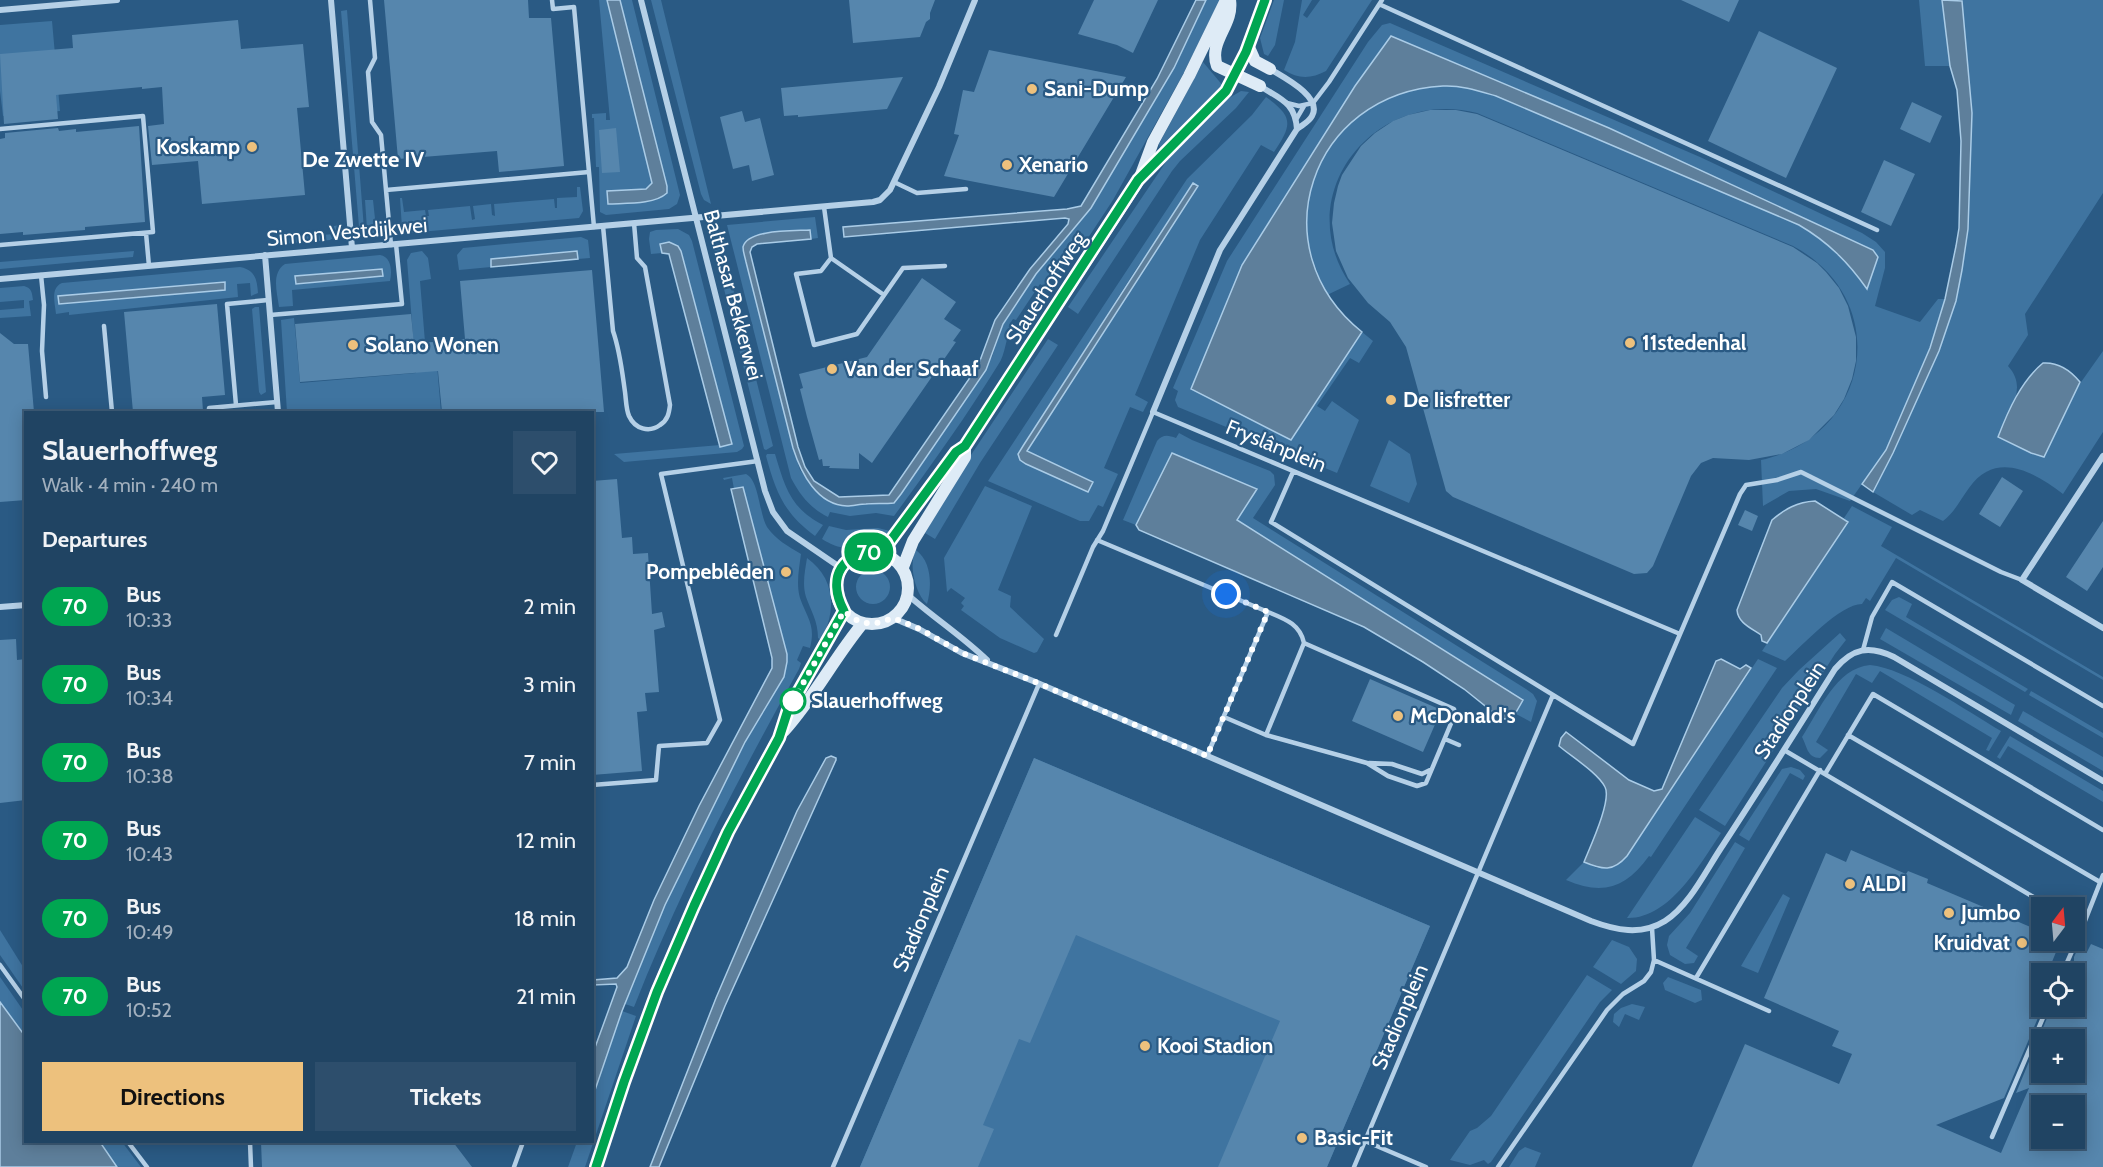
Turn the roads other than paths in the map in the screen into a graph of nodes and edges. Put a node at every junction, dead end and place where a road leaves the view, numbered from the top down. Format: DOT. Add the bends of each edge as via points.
graph roads {
  1 [pos="117,0"];
  2 [pos="331,0"];
  3 [pos="370,0"];
  4 [pos="552,0"];
  5 [pos="641,0"];
  6 [pos="975,0"];
  7 [pos="1228,0"];
  8 [pos="1265,0"];
  9 [pos="68,2"];
  10 [pos="1382,2"];
  11 [pos="38,3"];
  12 [pos="0,10"];
  13 [pos="1248,45"];
  14 [pos="1270,69"];
  15 [pos="1235,75"];
  16 [pos="1260,86"];
  17 [pos="1287,103"];
  18 [pos="1313,103"];
  19 [pos="1304,106"];
  20 [pos="1297,118"];
  21 [pos="0,129"];
  22 [pos="1297,129"];
  23 [pos="589,172"];
  24 [pos="1138,180"];
  25 [pos="894,182"];
  26 [pos="966,189"];
  27 [pos="386,190"];
  28 [pos="824,207"];
  29 [pos="696,218"];
  30 [pos="634,223"];
  31 [pos="603,226"];
  32 [pos="594,227"];
  33 [pos="1877,230"];
  34 [pos="146,233"];
  35 [pos="394,244"];
  36 [pos="0,245"];
  37 [pos="352,248"];
  38 [pos="264,255"];
  39 [pos="831,258"];
  40 [pos="149,266"];
  41 [pos="945,266"];
  42 [pos="41,275"];
  43 [pos="0,279"];
  44 [pos="884,295"];
  45 [pos="268,300"];
  46 [pos="270,315"];
  47 [pos="104,326"];
  48 [pos="46,397"];
  49 [pos="277,402"];
  50 [pos="236,405"];
  51 [pos="112,411"];
  52 [pos="209,411"];
  53 [pos="278,411"];
  54 [pos="1153,412"];
  55 [pos="965,446"];
  56 [pos="2103,456"];
  57 [pos="758,461"];
  58 [pos="1293,472"];
  59 [pos="1097,540"];
  60 [pos="882,552"];
  61 [pos="903,567"];
  62 [pos="841,568"];
  63 [pos="2022,580"];
  64 [pos="908,595"];
  65 [pos="24,605"];
  66 [pos="0,608"];
  67 [pos="844,611"];
  68 [pos="1268,612"];
  69 [pos="893,618"];
  70 [pos="863,624"];
  71 [pos="2103,628"];
  72 [pos="1056,634"];
  73 [pos="1680,634"];
  74 [pos="1304,643"];
  75 [pos="1863,650"];
  76 [pos="989,663"];
  77 [pos="1039,684"];
  78 [pos="1553,695"];
  79 [pos="2103,706"];
  80 [pos="1224,717"];
  81 [pos="1266,735"];
  82 [pos="1848,735"];
  83 [pos="779,738"];
  84 [pos="1445,739"];
  85 [pos="1460,745"];
  86 [pos="1784,750"];
  87 [pos="1207,756"];
  88 [pos="1366,763"];
  89 [pos="1431,770"];
  90 [pos="1820,770"];
  91 [pos="1825,774"];
  92 [pos="2103,781"];
  93 [pos="594,785"];
  94 [pos="2103,830"];
  95 [pos="1478,873"];
  96 [pos="2103,875"];
  97 [pos="2100,882"];
  98 [pos="2033,897"];
  99 [pos="2085,921"];
  100 [pos="1652,928"];
  101 [pos="1654,960"];
  102 [pos="0,965"];
  103 [pos="1696,978"];
  104 [pos="24,998"];
  105 [pos="1769,1011"];
  106 [pos="2043,1017"];
  107 [pos="1992,1137"];
  108 [pos="1365,1141"];
  109 [pos="129,1143"];
  110 [pos="250,1143"];
  111 [pos="524,1143"];
  112 [pos="147,1167"];
  113 [pos="251,1167"];
  114 [pos="514,1167"];
  115 [pos="597,1167"];
  116 [pos="833,1167"];
  117 [pos="1354,1167"];
  118 [pos="1426,1167"];
  119 [pos="1498,1167"];
  1 -- 9 [label="street"];
  2 -- 37 [label="street"];
  3 -- 27 [label="lane" via="375,58 368,72 371,112 372,122 381,135"];
  4 -- 23 [label="lane" via="553,9 574,7"];
  5 -- 29 [label="street, Balthasar Bekkerwei"];
  6 -- 25 [label="street"];
  7 -- 15 [label="main road" via="1232,11 1218,40 1215,60 1217,66"];
  7 -- 24 [label="main road, Slauerhoffweg" via="1153,142"];
  8 -- 13 [label="main road, Slauerhoffweg"];
  9 -- 11 [label="street"];
  10 -- 18 [label="lane"];
  10 -- 33 [label="lane"];
  11 -- 12 [label="street"];
  13 -- 14 [label="main road" via="1255,61"];
  13 -- 15 [label="main road, Slauerhoffweg"];
  14 -- 18 [label="street" via="1297,86"];
  15 -- 16 [label="main road"];
  15 -- 24 [label="main road, Slauerhoffweg" via="1226,91"];
  16 -- 17 [label="street"];
  17 -- 19 [label="lane"];
  17 -- 20 [label="street"];
  18 -- 19 [label="lane"];
  18 -- 22 [label="street" via="1310,120"];
  19 -- 20 [label="lane"];
  20 -- 22 [label="street"];
  21 -- 34 [label="lane" via="143,116 153,232"];
  22 -- 54 [label="street" via="1220,250"];
  23 -- 27 [label="lane"];
  23 -- 32 [label="lane"];
  24 -- 55 [label="main road, Slauerhoffweg"];
  25 -- 26 [label="lane" via="917,193"];
  25 -- 28 [label="street, Simon Vestdijkwei" via="880,200"];
  27 -- 35 [label="lane"];
  28 -- 29 [label="street, Simon Vestdijkwei"];
  28 -- 39 [label="lane"];
  29 -- 30 [label="street, Simon Vestdijkwei"];
  29 -- 57 [label="street, Balthasar Bekkerwei"];
  30 -- 31 [label="street, Simon Vestdijkwei"];
  30 -- 31 [label="lane" via="637,258 645,267 670,405 664,422 647,430 639,428 628,415 613,331"];
  31 -- 32 [label="street, Simon Vestdijkwei"];
  32 -- 35 [label="street, Simon Vestdijkwei"];
  34 -- 36 [label="lane"];
  34 -- 40 [label="lane"];
  35 -- 37 [label="street, Simon Vestdijkwei"];
  35 -- 46 [label="lane" via="402,304"];
  37 -- 38 [label="street, Simon Vestdijkwei"];
  38 -- 40 [label="street, Simon Vestdijkwei"];
  38 -- 45 [label="street"];
  39 -- 44 [label="lane"];
  39 -- 44 [label="lane" via="821,271 796,274 814,345 857,334"];
  40 -- 42 [label="street, Simon Vestdijkwei"];
  41 -- 44 [label="lane" via="903,268"];
  42 -- 43 [label="street, Simon Vestdijkwei"];
  42 -- 48 [label="lane"];
  45 -- 46 [label="street"];
  45 -- 50 [label="lane" via="227,304"];
  46 -- 49 [label="street"];
  47 -- 51 [label="lane"];
  49 -- 50 [label="lane"];
  49 -- 53 [label="street"];
  50 -- 52 [label="lane"];
  54 -- 58 [label="lane, Fryslânplein"];
  54 -- 59 [label="lane"];
  55 -- 60 [label="main road, Slauerhoffweg" via="956,452"];
  55 -- 61 [label="main road, Slauerhoffweg" via="964,457 913,541"];
  56 -- 63 [label="street"];
  57 -- 62 [label="street, Balthasar Bekkerwei" via="779,522"];
  57 -- 93 [label="lane" via="661,474 720,720 707,743 658,746 656,780"];
  58 -- 73 [label="lane, Fryslânplein"];
  58 -- 78 [label="lane" via="1271,522"];
  59 -- 68 [label="lane"];
  59 -- 72 [label="lane"];
  60 -- 61 [label="main road"];
  60 -- 62 [label="main road" via="852,557"];
  61 -- 64 [label="main road"];
  62 -- 67 [label="main road" via="836,590"];
  63 -- 71 [label="street"];
  63 -- 73 [label="lane" via="1801,472 1746,485"];
  64 -- 69 [label="main road"];
  64 -- 76 [label="street" via="970,643"];
  65 -- 66 [label="street"];
  67 -- 70 [label="main road"];
  67 -- 83 [label="main road" via="788,710"];
  68 -- 74 [label="lane" via="1299,628"];
  68 -- 80 [label="lane"];
  69 -- 70 [label="main road" via="879,624"];
  69 -- 76 [label="street"];
  70 -- 83 [label="main road"];
  73 -- 78 [label="lane" via="1633,744"];
  74 -- 81 [label="lane"];
  74 -- 84 [label="lane" via="1454,709"];
  75 -- 79 [label="lane" via="1872,617 1892,582"];
  75 -- 86 [label="street, Stadionplein" via="1844,659 1835,669"];
  75 -- 92 [label="street" via="1894,657"];
  76 -- 77 [label="street"];
  77 -- 87 [label="street"];
  77 -- 116 [label="lane, Stadionplein"];
  78 -- 95 [label="lane, Stadionplein"];
  80 -- 81 [label="lane"];
  80 -- 87 [label="lane"];
  81 -- 88 [label="lane"];
  82 -- 91 [label="lane"];
  82 -- 94 [label="lane" via="1873,694"];
  82 -- 97 [label="lane"];
  83 -- 115 [label="main road" via="728,832 685,927 654,1001"];
  84 -- 85 [label="lane"];
  84 -- 89 [label="lane"];
  86 -- 90 [label="lane"];
  86 -- 100 [label="street, Stadionplein" via="1692,891 1666,920"];
  87 -- 95 [label="street"];
  88 -- 89 [label="lane" via="1392,764 1422,774"];
  88 -- 89 [label="lane" via="1417,786 1426,783"];
  90 -- 91 [label="lane"];
  90 -- 103 [label="lane"];
  91 -- 98 [label="lane"];
  95 -- 100 [label="street" via="1602,925 1633,931"];
  95 -- 108 [label="lane, Stadionplein"];
  96 -- 97 [label="lane"];
  97 -- 99 [label="lane"];
  100 -- 101 [label="lane"];
  101 -- 103 [label="lane"];
  101 -- 119 [label="lane" via="1644,981 1606,1010"];
  102 -- 104 [label="lane"];
  103 -- 105 [label="lane"];
  106 -- 107 [label="lane"];
  108 -- 117 [label="lane, Stadionplein"];
  108 -- 118 [label="lane"];
  109 -- 112 [label="lane"];
  110 -- 113 [label="lane"];
  111 -- 114 [label="lane"];
}
